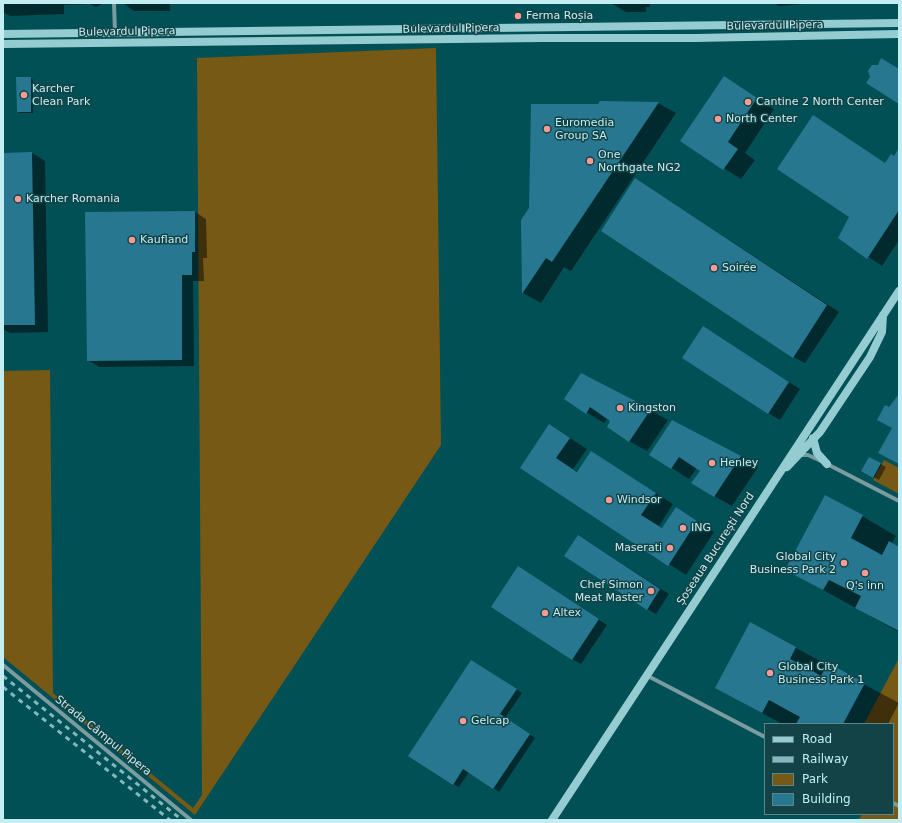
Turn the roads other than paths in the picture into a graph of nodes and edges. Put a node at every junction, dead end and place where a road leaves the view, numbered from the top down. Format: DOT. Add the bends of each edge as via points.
graph roads {
  1 [pos="114,3"];
  2 [pos="899,23"];
  3 [pos="115,32"];
  4 [pos="3,34"];
  5 [pos="899,34"];
  6 [pos="3,44"];
  7 [pos="899,291"];
  8 [pos="883,315"];
  9 [pos="818,414"];
  10 [pos="813,441"];
  11 [pos="800,454"];
  12 [pos="789,458"];
  13 [pos="827,464"];
  14 [pos="779,474"];
  15 [pos="899,502"];
  16 [pos="3,665"];
  17 [pos="646,675"];
  18 [pos="764,736"];
  19 [pos="191,820"];
  20 [pos="552,820"];
  1 -- 3 [label="street"];
  2 -- 3 [label="main road, Bulevardul Pipera"];
  3 -- 4 [label="main road, Bulevardul Pipera"];
  5 -- 6 [label="main road, Bulevardul Pipera"];
  7 -- 8 [label="main road, Șoseaua București Nord"];
  8 -- 9 [label="main road, Șoseaua București Nord"];
  8 -- 10 [label="main road" via="883,326 875,348"];
  9 -- 10 [label="main road"];
  9 -- 12 [label="main road, Șoseaua București Nord"];
  10 -- 11 [label="main road"];
  10 -- 13 [label="main road" via="817,453"];
  11 -- 12 [label="street"];
  11 -- 13 [label="street"];
  11 -- 14 [label="main road"];
  12 -- 14 [label="main road, Șoseaua București Nord"];
  13 -- 15 [label="street"];
  14 -- 17 [label="main road, Șoseaua București Nord"];
  16 -- 19 [label="street, Strada Câmpul Pipera"];
  17 -- 18 [label="street"];
  17 -- 20 [label="main road, Șoseaua București Nord"];
}
